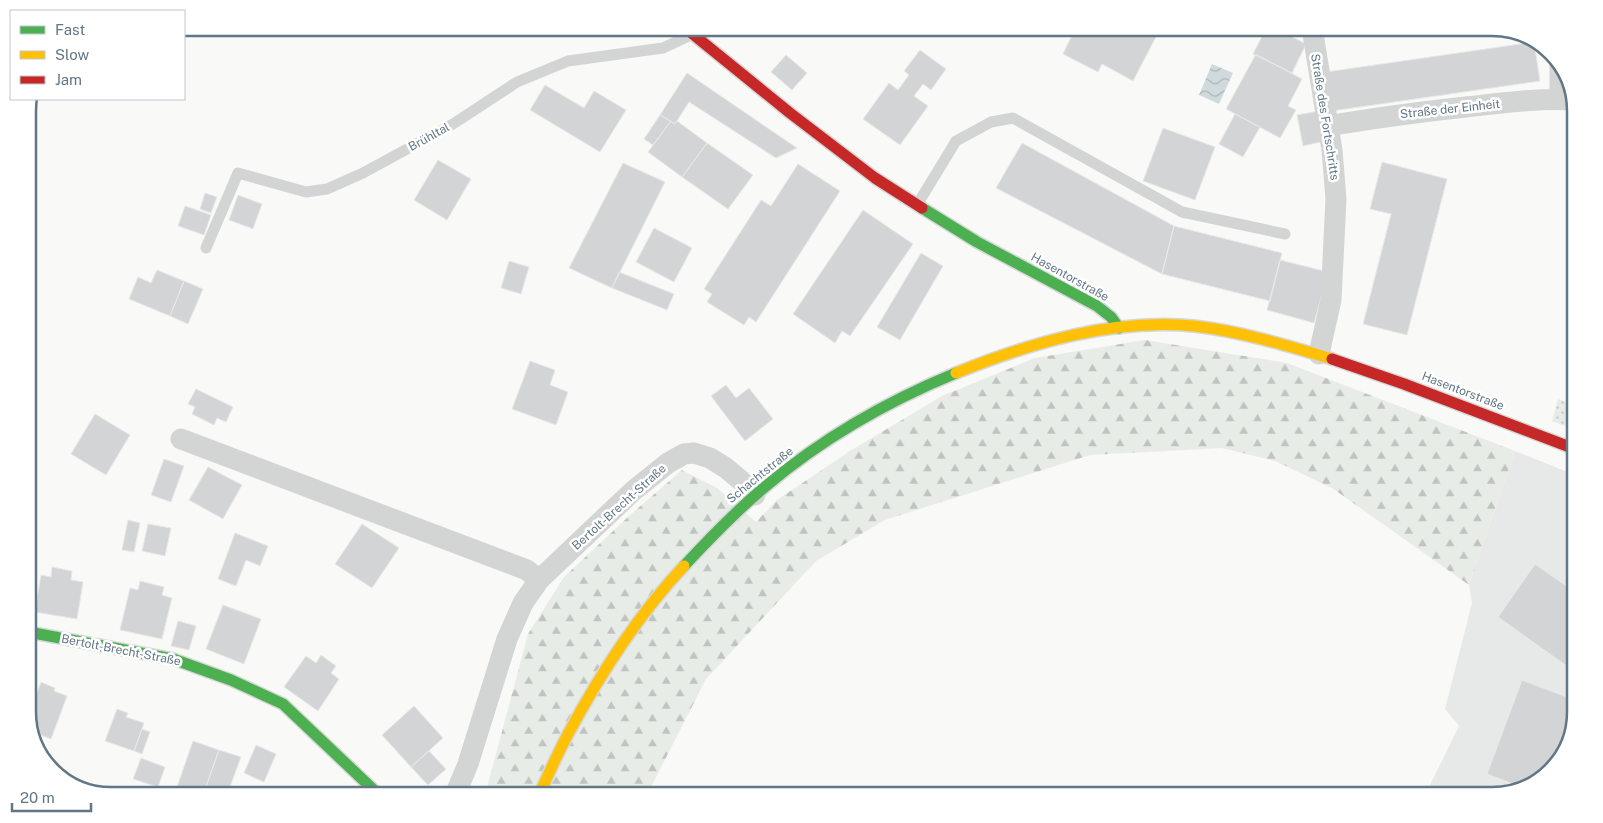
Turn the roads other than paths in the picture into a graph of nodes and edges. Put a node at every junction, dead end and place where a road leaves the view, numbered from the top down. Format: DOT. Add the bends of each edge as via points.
graph roads {
  1 [pos="697,36"];
  2 [pos="701,36"];
  3 [pos="1313,36"];
  4 [pos="1566,100"];
  5 [pos="1328,126"];
  6 [pos="917,205"];
  7 [pos="1285,234"];
  8 [pos="206,248"];
  9 [pos="1119,328"];
  10 [pos="1319,354"];
  11 [pos="180,438"];
  12 [pos="1567,446"];
  13 [pos="755,495"];
  14 [pos="540,580"];
  15 [pos="36,633"];
  16 [pos="371,787"];
  17 [pos="459,787"];
  18 [pos="543,787"];
  1 -- 8 [label="lane, Brühltal" via="663,48 568,62 517,82 453,124 327,189 306,192 238,173"];
  2 -- 6 [label="street, Hasentorstraße" via="790,113 865,171"];
  3 -- 5 [label="street, Straße des Fortschritts"];
  4 -- 5 [label="street, Straße der Einheit" via="1512,102 1384,116"];
  5 -- 10 [label="street, Straße des Fortschritts" via="1336,209 1331,300"];
  6 -- 7 [label="lane" via="956,141 991,122 1013,118 1182,212"];
  6 -- 9 [label="street, Hasentorstraße" via="977,242 1097,306"];
  9 -- 10 [label="street, Hasentorstraße" via="1195,327 1230,332"];
  9 -- 13 [label="street, Schachtstraße" via="1011,353 913,392 835,436"];
  10 -- 12 [label="street, Hasentorstraße"];
  11 -- 14 [label="street" via="527,570"];
  13 -- 14 [label="street, Bertolt-Brecht-Straße" via="710,458 684,454 633,491"];
  13 -- 18 [label="street, Schachtstraße" via="688,561 628,637 572,724"];
  14 -- 17 [label="street, Bertolt-Brecht-Straße" via="523,603 507,640"];
  15 -- 16 [label="street, Bertolt-Brecht-Straße" via="172,658 231,680 283,704"];
}
